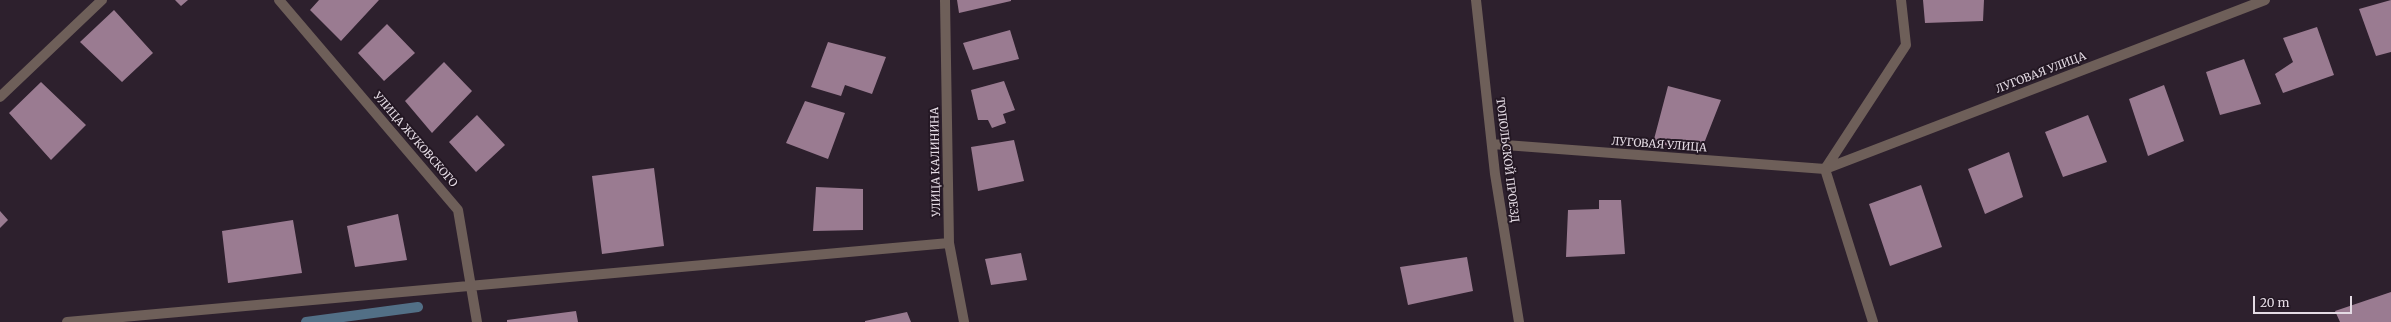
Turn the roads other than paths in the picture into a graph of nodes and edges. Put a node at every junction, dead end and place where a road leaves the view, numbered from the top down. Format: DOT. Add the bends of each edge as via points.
graph roads {
  1 [pos="102,0"];
  2 [pos="278,0"];
  3 [pos="945,0"];
  4 [pos="1476,0"];
  5 [pos="1901,0"];
  6 [pos="2265,0"];
  7 [pos="0,97"];
  8 [pos="1492,144"];
  9 [pos="1825,169"];
  10 [pos="949,243"];
  11 [pos="473,285"];
  12 [pos="67,322"];
  13 [pos="477,322"];
  14 [pos="964,322"];
  15 [pos="1518,322"];
  16 [pos="1873,322"];
  1 -- 7 [label="street"];
  2 -- 11 [label="street, УЛИЦА ЖУКОВСКОГО" via="458,210"];
  3 -- 10 [label="street, УЛИЦА КАЛИНИНА"];
  4 -- 8 [label="street, ТОПОЛЬСКОЙ ПРОЕЗД"];
  5 -- 9 [label="street" via="1906,45"];
  6 -- 9 [label="street, ЛУГОВАЯ УЛИЦА"];
  8 -- 9 [label="street, ЛУГОВАЯ УЛИЦА"];
  8 -- 15 [label="street, ТОПОЛЬСКОЙ ПРОЕЗД"];
  9 -- 16 [label="street"];
  10 -- 11 [label="street"];
  10 -- 14 [label="street, УЛИЦА КАЛИНИНА"];
  11 -- 12 [label="street"];
  11 -- 13 [label="street, УЛИЦА ЖУКОВСКОГО"];
}
